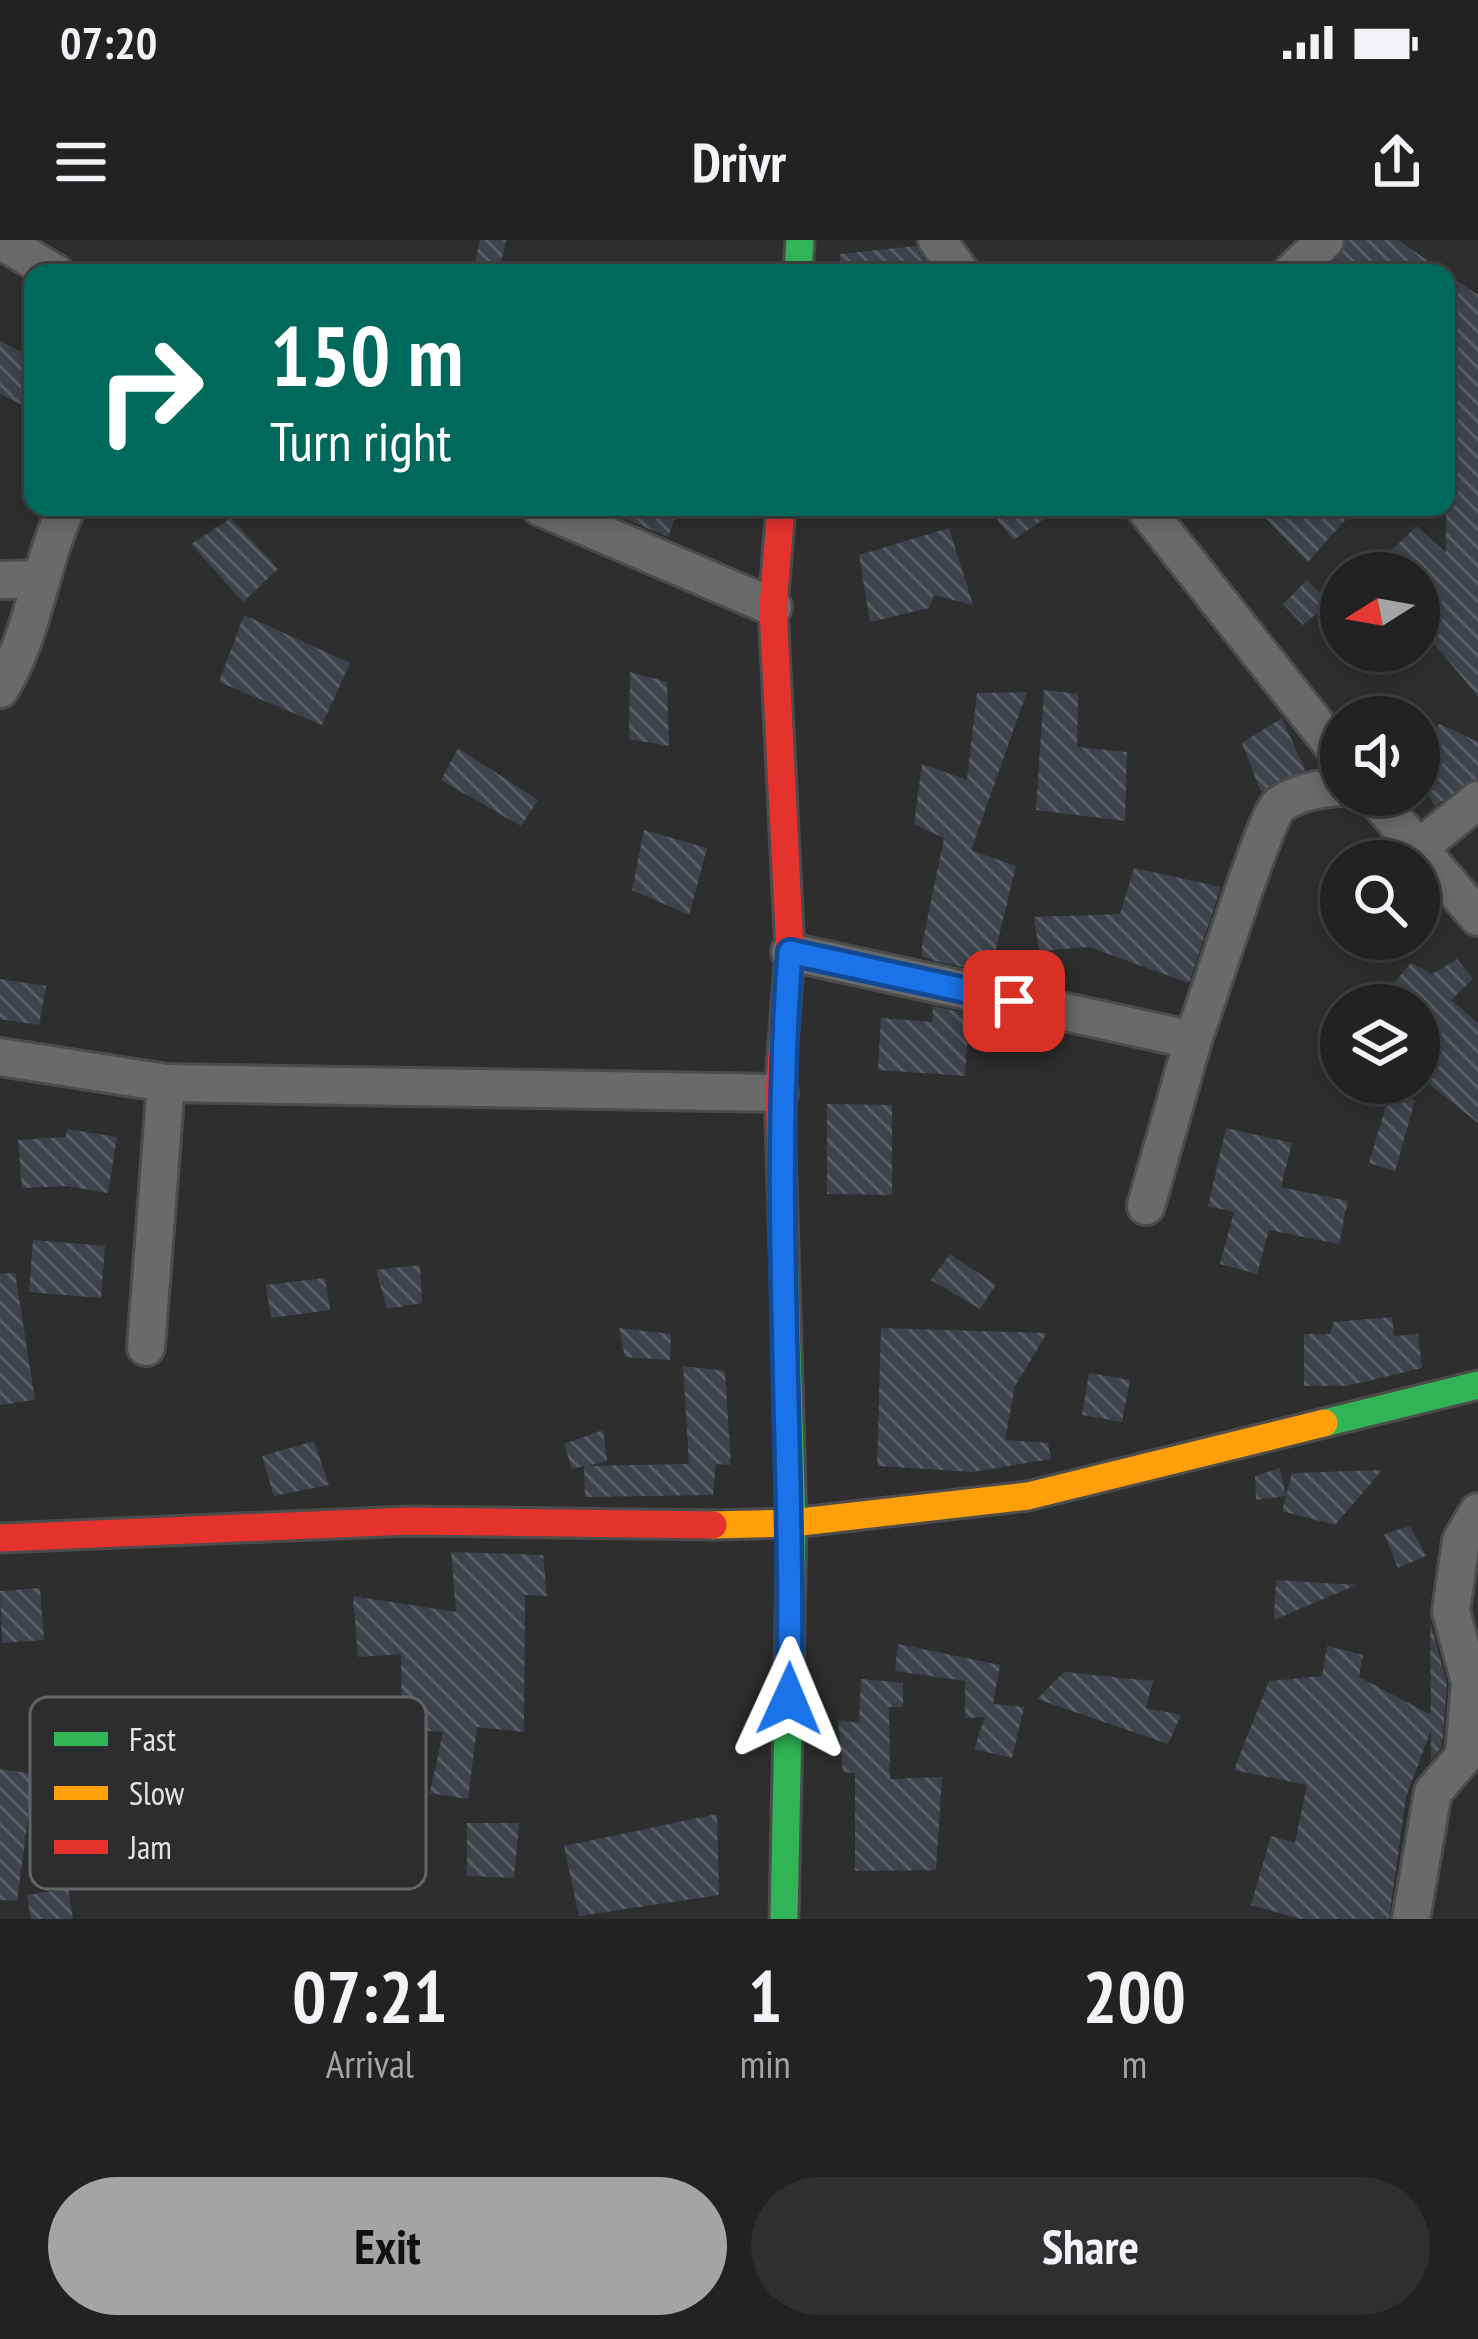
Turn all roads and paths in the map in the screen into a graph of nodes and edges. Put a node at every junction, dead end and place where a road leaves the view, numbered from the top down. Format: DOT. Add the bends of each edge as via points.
graph roads {
  1 [pos="0,240"];
  2 [pos="937,240"];
  3 [pos="1325,240"];
  4 [pos="57,260"];
  5 [pos="955,264"];
  6 [pos="1301,264"];
  7 [pos="63,516"];
  8 [pos="561,516"];
  9 [pos="780,516"];
  10 [pos="1151,516"];
  11 [pos="38,579"];
  12 [pos="0,580"];
  13 [pos="773,607"];
  14 [pos="0,689"];
  15 [pos="1320,729"];
  16 [pos="1320,789"];
  17 [pos="1478,800"];
  18 [pos="1392,816"];
  19 [pos="1413,840"];
  20 [pos="1430,840"];
  21 [pos="1440,872"];
  22 [pos="1478,917"];
  23 [pos="790,952"];
  24 [pos="1193,1040"];
  25 [pos="0,1057"];
  26 [pos="166,1082"];
  27 [pos="779,1093"];
  28 [pos="1146,1206"];
  29 [pos="146,1347"];
  30 [pos="1478,1384"];
  31 [pos="1478,1512"];
  32 [pos="792,1523"];
  33 [pos="0,1538"];
  34 [pos="784,1919"];
  35 [pos="1411,1919"];
  1 -- 4 [label="street"];
  2 -- 5 [label="street"];
  3 -- 6 [label="street"];
  7 -- 11 [label="street"];
  8 -- 13 [label="street"];
  9 -- 13 [label="street"];
  10 -- 15 [label="street"];
  11 -- 12 [label="street"];
  11 -- 14 [label="street"];
  13 -- 23 [label="street"];
  16 -- 24 [label="street" via="1276,807 1258,842"];
  17 -- 20 [label="street"];
  18 -- 19 [label="street"];
  21 -- 22 [label="street"];
  23 -- 24 [label="street"];
  23 -- 27 [label="street"];
  24 -- 28 [label="street"];
  25 -- 26 [label="street"];
  26 -- 27 [label="street"];
  26 -- 29 [label="street"];
  27 -- 32 [label="street"];
  30 -- 32 [label="street" via="1028,1496"];
  31 -- 35 [label="street" via="1461,1541 1451,1611 1470,1682 1464,1756 1433,1792"];
  32 -- 33 [label="street" via="409,1521"];
  32 -- 34 [label="street"];
}
